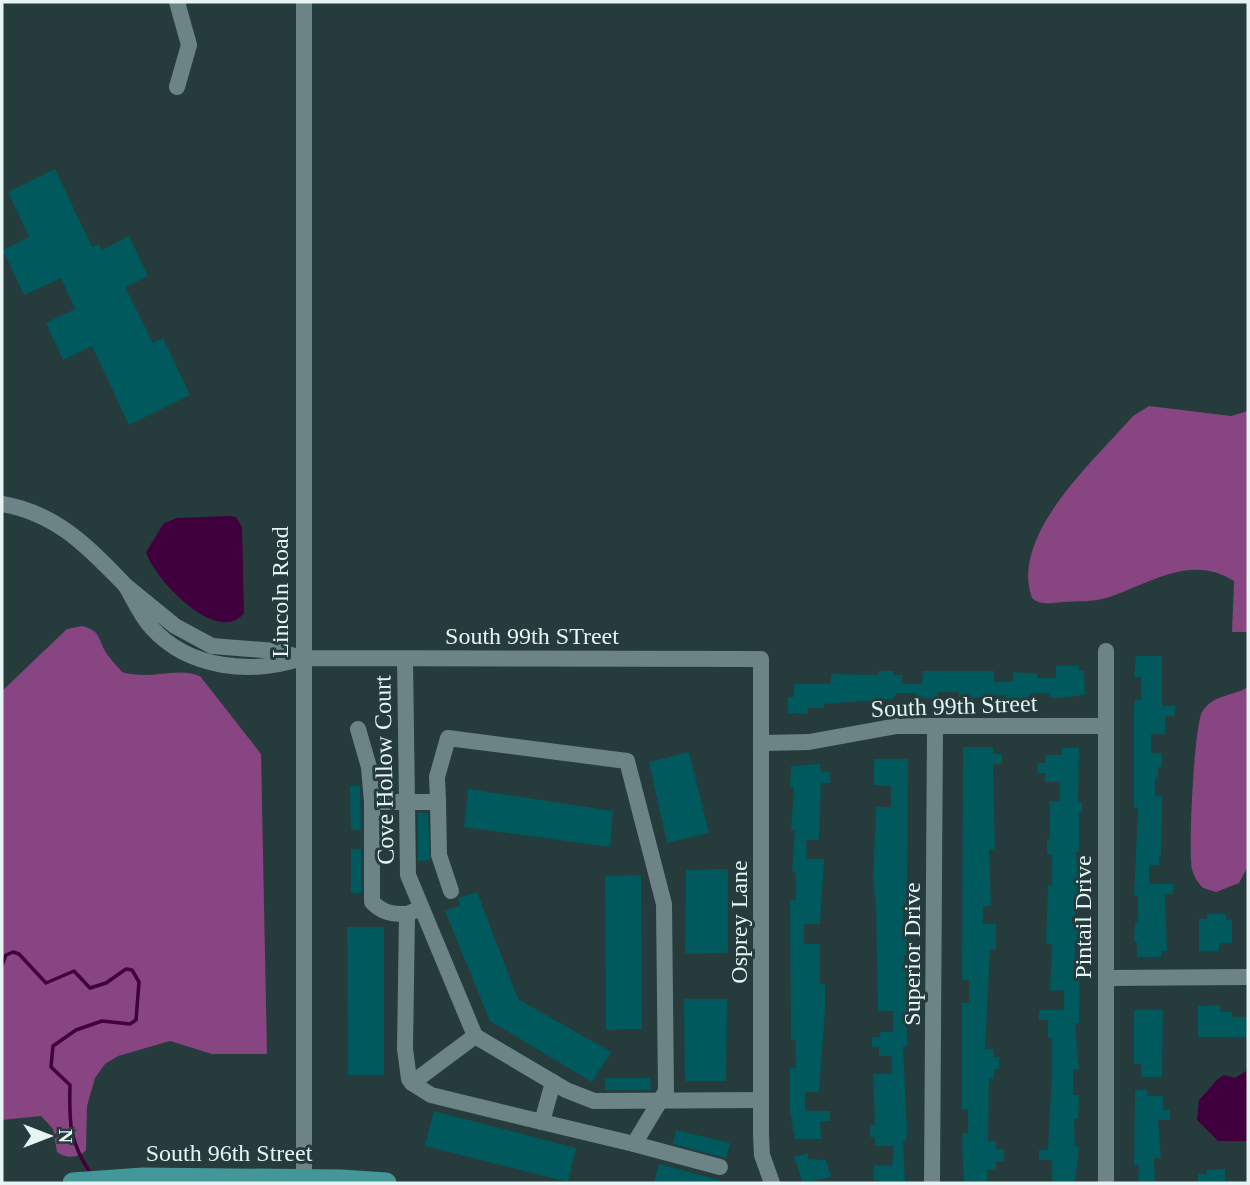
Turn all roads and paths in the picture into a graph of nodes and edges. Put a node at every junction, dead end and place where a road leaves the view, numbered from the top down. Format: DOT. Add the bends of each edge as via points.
graph roads {
  1 [pos="177,2"];
  2 [pos="304,2"];
  3 [pos="177,87"];
  4 [pos="2,504"];
  5 [pos="1106,651"];
  6 [pos="302,657"];
  7 [pos="405,659"];
  8 [pos="761,659"];
  9 [pos="935,726"];
  10 [pos="1106,726"];
  11 [pos="358,730"];
  12 [pos="762,743"];
  13 [pos="372,802"];
  14 [pos="405,802"];
  15 [pos="438,802"];
  16 [pos="451,891"];
  17 [pos="414,911"];
  18 [pos="1248,977"];
  19 [pos="1106,978"];
  20 [pos="475,1036"];
  21 [pos="553,1082"];
  22 [pos="412,1083"];
  23 [pos="761,1100"];
  24 [pos="662,1101"];
  25 [pos="541,1122"];
  26 [pos="634,1144"];
  27 [pos="720,1167"];
  28 [pos="304,1181"];
  29 [pos="72,1183"];
  30 [pos="386,1183"];
  31 [pos="772,1183"];
  32 [pos="932,1183"];
  33 [pos="1106,1183"];
  1 -- 3 [label="street" via="190,45"];
  2 -- 6 [label="street, Lincoln Road"];
  4 -- 6 [label="street" via="63,526 175,626 212,646 276,650"];
  5 -- 10 [label="street, Pintail Drive"];
  6 -- 7 [label="street, South 99th STreet"];
  6 -- 28 [label="street, Lincoln Road"];
  7 -- 8 [label="street, South 99th STreet"];
  7 -- 14 [label="street, Cove Hollow Court"];
  8 -- 12 [label="street, Osprey Lane"];
  9 -- 10 [label="street, South 99th Street"];
  9 -- 12 [label="street, South 99th Street" via="889,726 809,742"];
  9 -- 32 [label="street, Superior Drive"];
  10 -- 19 [label="street, Pintail Drive"];
  11 -- 13 [label="street" via="369,767"];
  12 -- 23 [label="street, Osprey Lane"];
  13 -- 14 [label="street"];
  13 -- 17 [label="street" via="372,902 389,914"];
  14 -- 15 [label="street"];
  14 -- 17 [label="street, Cove Hollow Court"];
  15 -- 16 [label="street" via="439,855"];
  15 -- 24 [label="street" via="437,777 448,738 627,761 664,904 666,1091"];
  17 -- 20 [label="street, Cove Hollow Court"];
  17 -- 22 [label="street" via="405,1066"];
  18 -- 19 [label="street"];
  19 -- 33 [label="street, Pintail Drive"];
  20 -- 21 [label="street"];
  20 -- 22 [label="street"];
  21 -- 24 [label="street" via="594,1101"];
  21 -- 25 [label="street"];
  22 -- 25 [label="street" via="430,1095"];
  23 -- 24 [label="street"];
  23 -- 31 [label="street, Osprey Lane" via="762,1155"];
  24 -- 26 [label="street" via="640,1128"];
  25 -- 26 [label="street"];
  26 -- 27 [label="street"];
  28 -- 29 [label="main road, South 96th Street" via="143,1178"];
  28 -- 30 [label="main road, South 96th Street"];
}
